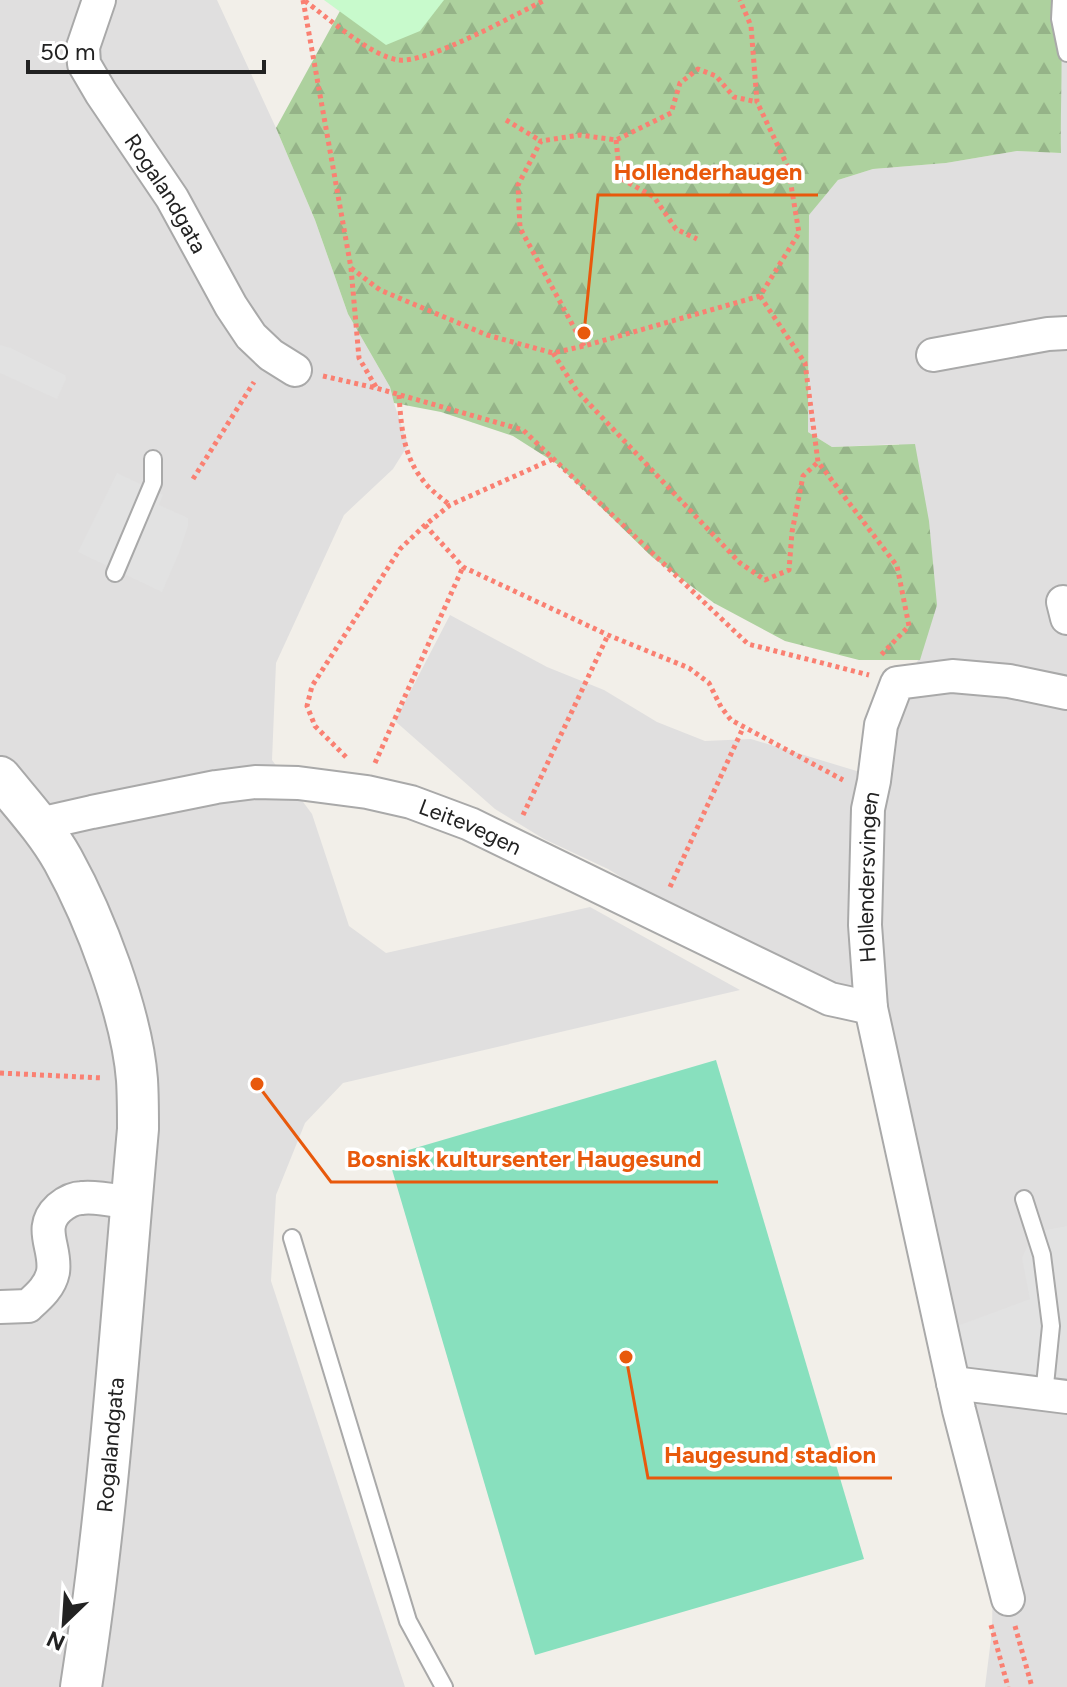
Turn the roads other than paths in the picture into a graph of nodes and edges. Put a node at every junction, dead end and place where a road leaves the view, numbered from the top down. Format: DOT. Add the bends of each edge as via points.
graph roads {
  1 [pos="99,0"];
  2 [pos="1061,0"];
  3 [pos="1067,53"];
  4 [pos="1067,333"];
  5 [pos="933,355"];
  6 [pos="283,362"];
  7 [pos="153,459"];
  8 [pos="115,573"];
  9 [pos="1067,693"];
  10 [pos="0,777"];
  11 [pos="39,824"];
  12 [pos="871,1008"];
  13 [pos="1024,1199"];
  14 [pos="131,1203"];
  15 [pos="292,1238"];
  16 [pos="0,1307"];
  17 [pos="953,1383"];
  18 [pos="1056,1396"];
  19 [pos="1008,1599"];
  20 [pos="81,1687"];
  21 [pos="444,1687"];
  1 -- 6 [label="street, Rogalandgata" via="83,47 84,64 172,198 251,336"];
  2 -- 3 [label="lane"];
  4 -- 5 [label="street"];
  7 -- 8 [label="lane" via="153,483"];
  9 -- 12 [label="street, Hollendersvingen" via="952,676 897,683 881,725 868,809 865,911"];
  10 -- 11 [label="street, Rogalandgata"];
  11 -- 12 [label="street, Leitevegen" via="255,782 367,792 470,824 830,999"];
  11 -- 14 [label="street, Rogalandgata" via="88,913 127,1026 137,1078"];
  12 -- 17 [label="street, Hollendersvingen"];
  13 -- 18 [label="lane" via="1042,1255"];
  14 -- 16 [label="street" via="82,1197 64,1204 51,1215 53,1273 44,1292 28,1306"];
  14 -- 20 [label="street, Rogalandgata" via="109,1464"];
  15 -- 21 [label="lane" via="408,1621"];
  17 -- 18 [label="street"];
  17 -- 19 [label="street, Hollendersvingen"];
}
